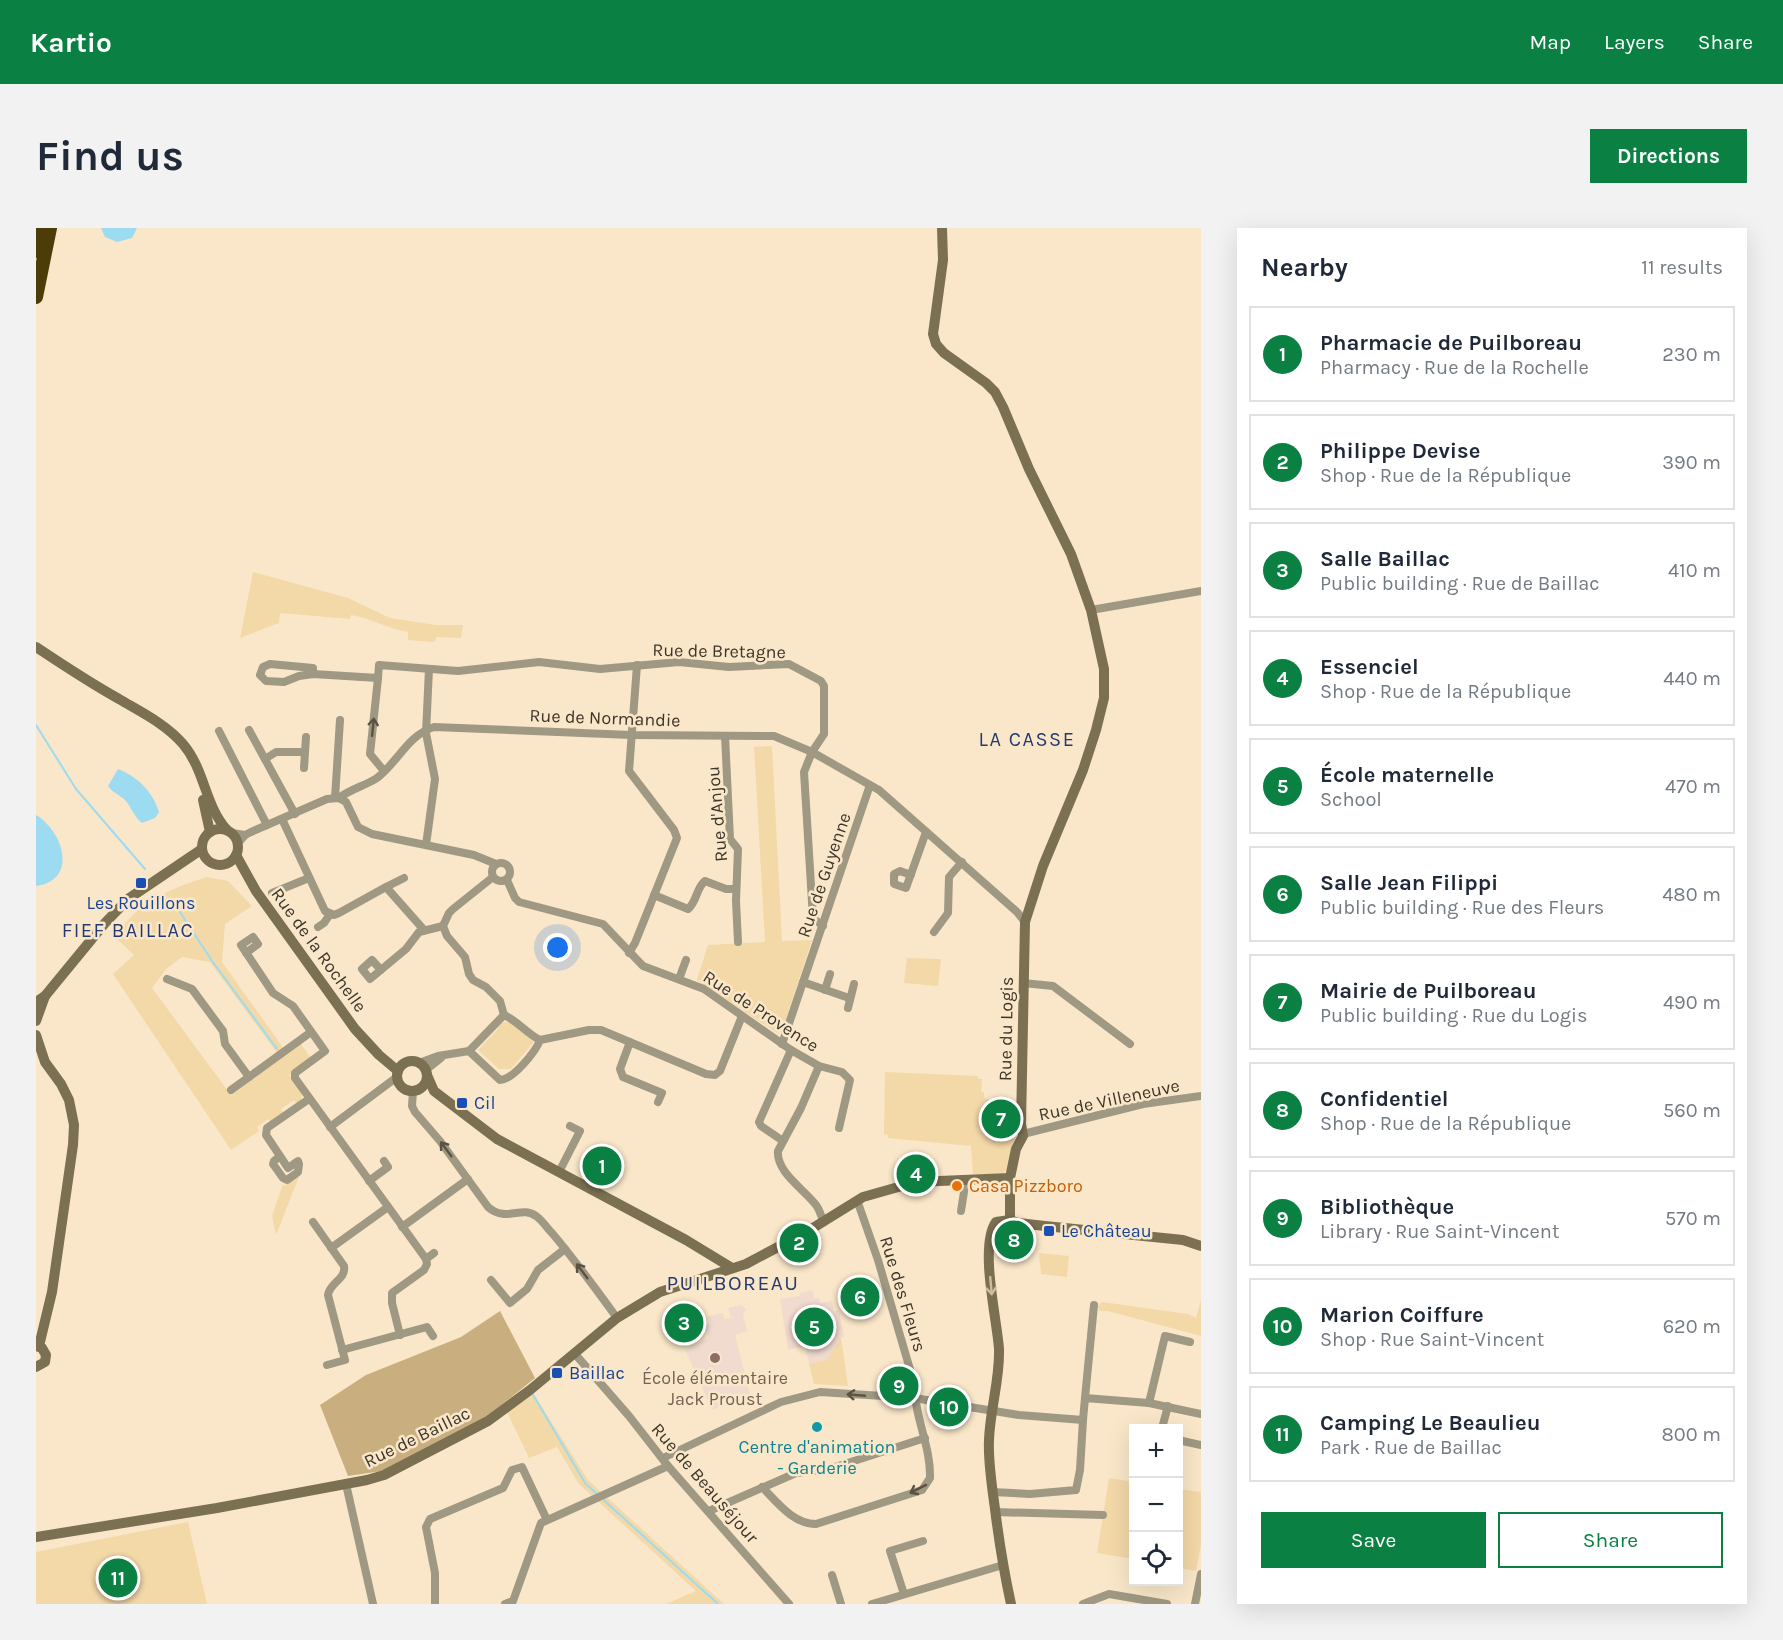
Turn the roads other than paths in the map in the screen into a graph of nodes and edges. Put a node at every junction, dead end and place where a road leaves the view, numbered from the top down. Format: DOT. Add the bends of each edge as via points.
graph roads {
  1 [pos="40,228"];
  2 [pos="50,228"];
  3 [pos="942,228"];
  4 [pos="36,251"];
  5 [pos="36,297"];
  6 [pos="1201,591"];
  7 [pos="1091,610"];
  8 [pos="36,647"];
  9 [pos="637,665"];
  10 [pos="429,669"];
  11 [pos="313,674"];
  12 [pos="378,678"];
  13 [pos="118,699"];
  14 [pos="340,720"];
  15 [pos="426,729"];
  16 [pos="249,730"];
  17 [pos="219,731"];
  18 [pos="631,735"];
  19 [pos="725,736"];
  20 [pos="306,737"];
  21 [pos="305,752"];
  22 [pos="812,752"];
  23 [pos="265,759"];
  24 [pos="304,768"];
  25 [pos="384,771"];
  26 [pos="870,785"];
  27 [pos="340,799"];
  28 [pos="295,814"];
  29 [pos="282,819"];
  30 [pos="267,825"];
  31 [pos="210,832"];
  32 [pos="230,832"];
  33 [pos="926,832"];
  34 [pos="240,844"];
  35 [pos="426,845"];
  36 [pos="204,854"];
  37 [pos="962,862"];
  38 [pos="496,864"];
  39 [pos="224,865"];
  40 [pos="910,875"];
  41 [pos="309,878"];
  42 [pos="404,878"];
  43 [pos="493,878"];
  44 [pos="507,880"];
  45 [pos="386,887"];
  46 [pos="736,889"];
  47 [pos="256,891"];
  48 [pos="272,893"];
  49 [pos="654,896"];
  50 [pos="330,914"];
  51 [pos="1025,918"];
  52 [pos="443,926"];
  53 [pos="823,926"];
  54 [pos="318,927"];
  55 [pos="424,930"];
  56 [pos="934,932"];
  57 [pos="738,942"];
  58 [pos="246,953"];
  59 [pos="629,953"];
  60 [pos="686,960"];
  61 [pos="381,970"];
  62 [pos="830,974"];
  63 [pos="167,979"];
  64 [pos="679,979"];
  65 [pos="803,982"];
  66 [pos="1023,983"];
  67 [pos="854,984"];
  68 [pos="825,990"];
  69 [pos="849,998"];
  70 [pos="40,999"];
  71 [pos="848,1008"];
  72 [pos="504,1015"];
  73 [pos="742,1016"];
  74 [pos="36,1023"];
  75 [pos="311,1032"];
  76 [pos="36,1035"];
  77 [pos="540,1040"];
  78 [pos="630,1042"];
  79 [pos="782,1044"];
  80 [pos="1130,1044"];
  81 [pos="791,1050"];
  82 [pos="469,1051"];
  83 [pos="40,1059"];
  84 [pos="819,1066"];
  85 [pos="424,1069"];
  86 [pos="400,1070"];
  87 [pos="249,1077"];
  88 [pos="231,1090"];
  89 [pos="417,1090"];
  90 [pos="434,1091"];
  91 [pos="1201,1096"];
  92 [pos="309,1099"];
  93 [pos="658,1102"];
  94 [pos="570,1126"];
  95 [pos="330,1127"];
  96 [pos="839,1128"];
  97 [pos="1023,1134"];
  98 [pos="783,1141"];
  99 [pos="280,1156"];
  100 [pos="384,1161"];
  101 [pos="559,1172"];
  102 [pos="1010,1178"];
  103 [pos="468,1179"];
  104 [pos="966,1179"];
  105 [pos="369,1181"];
  106 [pos="857,1200"];
  107 [pos="388,1208"];
  108 [pos="962,1211"];
  109 [pos="1010,1220"];
  110 [pos="313,1222"];
  111 [pos="824,1222"];
  112 [pos="402,1227"];
  113 [pos="1201,1246"];
  114 [pos="332,1248"];
  115 [pos="565,1249"];
  116 [pos="434,1253"];
  117 [pos="711,1255"];
  118 [pos="426,1259"];
  119 [pos="732,1268"];
  120 [pos="709,1275"];
  121 [pos="491,1280"];
  122 [pos="1094,1305"];
  123 [pos="617,1318"];
  124 [pos="400,1335"];
  125 [pos="433,1336"];
  126 [pos="1190,1342"];
  127 [pos="37,1346"];
  128 [pos="342,1350"];
  129 [pos="575,1354"];
  130 [pos="327,1365"];
  131 [pos="36,1367"];
  132 [pos="914,1398"];
  133 [pos="1085,1398"];
  134 [pos="1149,1403"];
  135 [pos="1168,1406"];
  136 [pos="992,1410"];
  137 [pos="1201,1414"];
  138 [pos="1083,1420"];
  139 [pos="1163,1424"];
  140 [pos="925,1438"];
  141 [pos="1183,1441"];
  142 [pos="1201,1445"];
  143 [pos="663,1458"];
  144 [pos="668,1466"];
  145 [pos="346,1484"];
  146 [pos="762,1487"];
  147 [pos="992,1492"];
  148 [pos="709,1511"];
  149 [pos="995,1512"];
  150 [pos="1103,1515"];
  151 [pos="547,1520"];
  152 [pos="36,1537"];
  153 [pos="923,1541"];
  154 [pos="1003,1565"];
  155 [pos="832,1575"];
  156 [pos="1201,1575"];
  157 [pos="904,1594"];
  158 [pos="1098,1602"];
  159 [pos="511,1603"];
  160 [pos="373,1604"];
  161 [pos="435,1604"];
  162 [pos="789,1604"];
  163 [pos="841,1604"];
  164 [pos="872,1604"];
  165 [pos="1011,1604"];
  166 [pos="1083,1604"];
  167 [pos="1164,1604"];
  168 [pos="1195,1604"];
  1 -- 4 [label="highway"];
  2 -- 5 [label="highway"];
  3 -- 7 [label="street, Rue du Logis" via="943,260 933,334 936,344 995,392 1071,554"];
  6 -- 7 [label="street"];
  7 -- 51 [label="street, Rue du Logis" via="1104,669 1101,715"];
  8 -- 13 [label="street"];
  9 -- 10 [label="street, Rue de Bretagne" via="600,669 539,662 458,671"];
  9 -- 18 [label="street"];
  9 -- 22 [label="street, Rue de Bretagne" via="789,664 824,686 824,734"];
  10 -- 12 [label="street, Rue de Bretagne" via="379,665"];
  10 -- 15 [label="street"];
  11 -- 11 [label="street" via="284,682 266,681 261,675 263,667 270,664 313,668"];
  11 -- 12 [label="street"];
  25 -- 12 [label="street, one-way" via="370,754"];
  13 -- 31 [label="street" via="166,736 186,758 199,786"];
  13 -- 32 [label="street" via="182,743 199,769 215,814"];
  14 -- 27 [label="street"];
  15 -- 18 [label="street, Rue de Normandie"];
  15 -- 25 [label="street"];
  15 -- 35 [label="street" via="435,779"];
  16 -- 23 [label="street"];
  17 -- 30 [label="street"];
  18 -- 19 [label="street, Rue de Normandie"];
  18 -- 49 [label="street" via="629,771 677,838"];
  19 -- 22 [label="street, Rue de Normandie" via="774,736"];
  19 -- 46 [label="street, Rue d'Anjou" via="730,839 738,849"];
  20 -- 21 [label="street"];
  21 -- 23 [label="street" via="276,752"];
  21 -- 24 [label="street"];
  22 -- 26 [label="street, Rue de Normandie"];
  22 -- 53 [label="street, Rue de Bretagne" via="804,772 813,918"];
  23 -- 28 [label="street"];
  25 -- 27 [label="street"];
  26 -- 33 [label="street"];
  26 -- 53 [label="street, Rue de Guyenne"];
  27 -- 28 [label="street" via="327,799"];
  27 -- 35 [label="street" via="358,827 372,834"];
  28 -- 29 [label="street"];
  29 -- 30 [label="street"];
  29 -- 41 [label="street"];
  30 -- 34 [label="street"];
  31 -- 32 [label="street"];
  31 -- 36 [label="street" via="203,840"];
  32 -- 34 [label="street"];
  33 -- 37 [label="street"];
  33 -- 40 [label="street"];
  34 -- 39 [label="street" via="233,860"];
  34 -- 47 [label="street, Rue de la Rochelle"];
  35 -- 38 [label="street"];
  36 -- 39 [label="street" via="214,864"];
  36 -- 70 [label="street" via="128,898"];
  37 -- 51 [label="street"];
  37 -- 56 [label="street" via="949,877 948,913"];
  38 -- 43 [label="street"];
  38 -- 44 [label="street" via="508,866 511,872"];
  39 -- 47 [label="street, Rue de la Rochelle"];
  41 -- 48 [label="street"];
  41 -- 50 [label="street"];
  42 -- 45 [label="street"];
  43 -- 44 [label="street"];
  43 -- 52 [label="street" via="453,909"];
  44 -- 59 [label="street, Rue de Provence" via="519,902 598,921"];
  45 -- 50 [label="street" via="339,913"];
  45 -- 55 [label="street"];
  46 -- 49 [label="street, Rue d'Anjou" via="705,881 688,909"];
  46 -- 57 [label="street, Rue d'Anjou"];
  47 -- 86 [label="street, Rue de la Rochelle" via="355,1029 395,1058"];
  49 -- 59 [label="street"];
  50 -- 54 [label="street"];
  51 -- 66 [label="street, Rue du Logis"];
  52 -- 55 [label="street"];
  52 -- 72 [label="street" via="465,957 473,980 500,1001"];
  53 -- 65 [label="street, Rue de Guyenne"];
  55 -- 61 [label="street"];
  58 -- 75 [label="street" via="273,993 293,1006"];
  59 -- 64 [label="street, Rue de Provence" via="649,969"];
  60 -- 64 [label="street"];
  62 -- 68 [label="street"];
  63 -- 87 [label="street" via="192,989 223,1031 225,1044"];
  64 -- 73 [label="street, Rue de Provence" via="704,989"];
  65 -- 68 [label="street"];
  65 -- 79 [label="street, Rue de Guyenne"];
  66 -- 80 [label="street" via="1053,986"];
  66 -- 97 [label="street, Rue du Logis"];
  67 -- 69 [label="street"];
  68 -- 69 [label="street"];
  69 -- 71 [label="street"];
  70 -- 74 [label="street"];
  72 -- 77 [label="street"];
  72 -- 82 [label="street"];
  73 -- 78 [label="street" via="715,1075"];
  73 -- 79 [label="street, Rue de Provence"];
  74 -- 76 [label="street"];
  75 -- 87 [label="street"];
  75 -- 92 [label="street" via="326,1051 294,1077"];
  76 -- 83 [label="street"];
  77 -- 78 [label="street" via="596,1029"];
  77 -- 82 [label="street" via="511,1077 504,1080"];
  78 -- 93 [label="street" via="620,1073 662,1093"];
  79 -- 81 [label="street, Rue de Provence"];
  81 -- 84 [label="street, Rue de Provence"];
  81 -- 98 [label="street" via="759,1122"];
  82 -- 85 [label="street" via="438,1056"];
  83 -- 127 [label="street" via="61,1084 74,1125 52,1292"];
  84 -- 96 [label="street" via="849,1077"];
  84 -- 98 [label="street, Rue de Provence"];
  85 -- 86 [label="street"];
  85 -- 89 [label="street" via="426,1083"];
  85 -- 90 [label="street"];
  86 -- 89 [label="street, Rue de la Rochelle" via="402,1088"];
  86 -- 95 [label="street"];
  87 -- 88 [label="street"];
  89 -- 90 [label="street"];
  103 -- 89 [label="street, one-way" via="415,1112 412,1106"];
  90 -- 101 [label="street" via="497,1139"];
  91 -- 97 [label="street, Rue de Villeneuve" via="1143,1104"];
  92 -- 95 [label="street"];
  92 -- 99 [label="street" via="267,1128 266,1136"];
  94 -- 101 [label="street" via="580,1131"];
  95 -- 105 [label="street"];
  97 -- 102 [label="street, Rue du Logis"];
  98 -- 111 [label="street, Rue de Provence" via="777,1155 781,1165 816,1205"];
  100 -- 105 [label="street" via="388,1167"];
  101 -- 117 [label="street"];
  102 -- 104 [label="street, Rue de Baillac"];
  102 -- 109 [label="street, Rue du Logis"];
  103 -- 112 [label="street"];
  103 -- 115 [label="street" via="494,1212 536,1215"];
  104 -- 106 [label="street, Rue de Baillac" via="916,1182"];
  104 -- 108 [label="street"];
  105 -- 107 [label="street"];
  106 -- 111 [label="street, Rue de Baillac"];
  106 -- 132 [label="street, Rue des Fleurs" via="896,1320 914,1383"];
  107 -- 112 [label="street"];
  107 -- 114 [label="street"];
  109 -- 113 [label="street" via="1183,1240"];
  109 -- 136 [label="street, one-way" via="996,1222 991,1233 989,1261 999,1365"];
  110 -- 114 [label="street"];
  111 -- 119 [label="street, Rue de Baillac"];
  112 -- 118 [label="street"];
  114 -- 128 [label="street" via="345,1271 328,1295"];
  115 -- 121 [label="street" via="538,1270 527,1289 510,1303"];
  123 -- 115 [label="street, one-way"];
  116 -- 118 [label="street"];
  117 -- 119 [label="street"];
  117 -- 120 [label="street"];
  118 -- 124 [label="street" via="424,1270 392,1293"];
  119 -- 120 [label="street, Rue de Baillac"];
  120 -- 123 [label="street, Rue de Baillac" via="660,1293"];
  122 -- 133 [label="street"];
  123 -- 129 [label="street, Rue de Baillac"];
  124 -- 125 [label="street" via="427,1327"];
  124 -- 128 [label="street"];
  126 -- 134 [label="street" via="1165,1336"];
  127 -- 131 [label="street" via="45,1351 46,1359"];
  128 -- 130 [label="street" via="345,1360"];
  129 -- 143 [label="street, Rue de Beauséjour"];
  129 -- 145 [label="street, Rue de Baillac" via="488,1421 384,1475"];
  132 -- 136 [label="street"];
  132 -- 140 [label="street, Rue des Fleurs"];
  132 -- 143 [label="street, one-way" via="815,1393 781,1402"];
  133 -- 134 [label="street"];
  133 -- 138 [label="street"];
  134 -- 135 [label="street"];
  135 -- 137 [label="street"];
  135 -- 139 [label="street"];
  136 -- 138 [label="street"];
  136 -- 147 [label="street" via="988,1443"];
  138 -- 147 [label="street" via="1076,1490"];
  140 -- 146 [label="street" via="829,1468 796,1473"];
  140 -- 146 [label="street, Rue des Fleurs, one-way" via="930,1479 921,1490 816,1524 796,1520"];
  141 -- 142 [label="street"];
  143 -- 144 [label="street, Rue de Beauséjour"];
  144 -- 148 [label="street, Rue de Beauséjour"];
  144 -- 151 [label="street"];
  145 -- 152 [label="street, Rue de Baillac"];
  145 -- 160 [label="street"];
  146 -- 148 [label="street"];
  147 -- 149 [label="street"];
  148 -- 162 [label="street, Rue de Beauséjour"];
  149 -- 150 [label="street"];
  149 -- 154 [label="street"];
  151 -- 159 [label="street" via="540,1525"];
  151 -- 161 [label="street" via="522,1467 512,1470 502,1488 430,1519 426,1527 435,1573"];
  153 -- 157 [label="street" via="890,1551"];
  154 -- 157 [label="street"];
  154 -- 165 [label="street"];
  155 -- 163 [label="street"];
  156 -- 168 [label="street"];
  157 -- 164 [label="street"];
  158 -- 166 [label="street"];
  158 -- 167 [label="street" via="1110,1594"];
}
